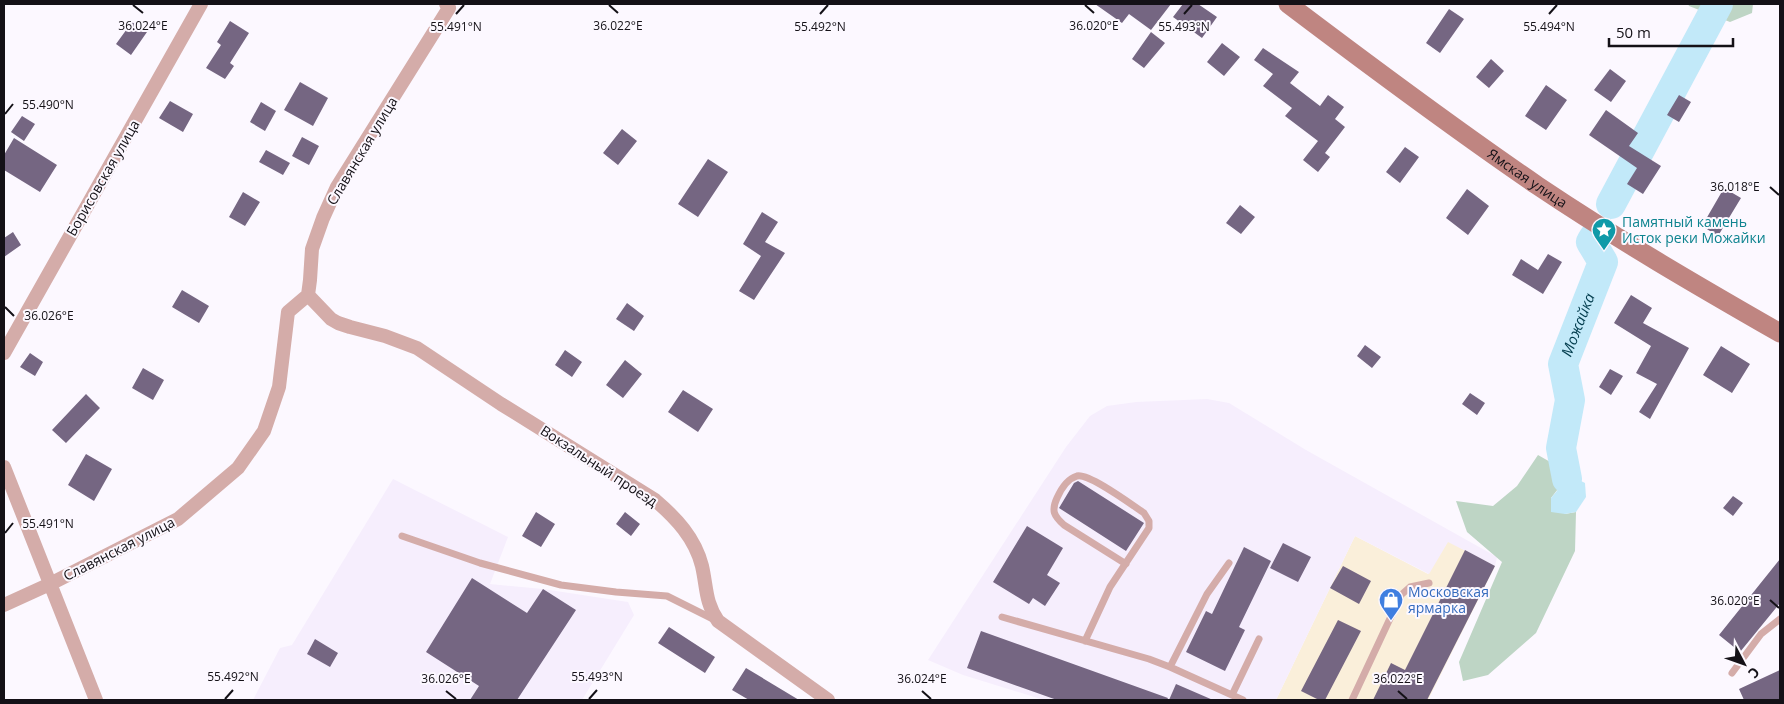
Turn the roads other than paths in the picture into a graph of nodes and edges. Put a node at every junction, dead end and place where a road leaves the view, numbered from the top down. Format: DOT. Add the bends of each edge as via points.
graph roads {
  1 [pos="201,4"];
  2 [pos="446,4"];
  3 [pos="1288,4"];
  4 [pos="308,295"];
  5 [pos="1780,333"];
  6 [pos="4,353"];
  7 [pos="4,467"];
  8 [pos="402,536"];
  9 [pos="1229,563"];
  10 [pos="1126,564"];
  11 [pos="1429,583"];
  12 [pos="50,584"];
  13 [pos="4,605"];
  14 [pos="1002,617"];
  15 [pos="1780,619"];
  16 [pos="718,621"];
  17 [pos="1259,639"];
  18 [pos="1085,641"];
  19 [pos="1170,667"];
  20 [pos="1732,673"];
  21 [pos="1232,695"];
  22 [pos="96,700"];
  23 [pos="828,700"];
  24 [pos="1243,700"];
  25 [pos="1352,700"];
  1 -- 6 [label="street, Борисовская улица"];
  2 -- 4 [label="street, Славянская улица" via="449,8 337,187 312,249"];
  3 -- 5 [label="main road, Ямская улица" via="1533,182 1658,262"];
  4 -- 12 [label="street, Славянская улица" via="288,312 280,387 264,432 238,468 178,519"];
  4 -- 16 [label="street, Вокзальный проезд" via="338,323 417,348 655,500 677,520 691,541 701,563 708,602"];
  7 -- 12 [label="street"];
  8 -- 16 [label="lane" via="480,563 561,584 667,596"];
  9 -- 19 [label="lane" via="1207,594"];
  10 -- 10 [label="lane" via="1149,528 1144,513 1089,477 1078,475 1068,481 1054,506 1055,516"];
  10 -- 18 [label="lane" via="1110,587"];
  11 -- 25 [label="lane" via="1410,588 1401,595"];
  12 -- 13 [label="street, Славянская улица"];
  12 -- 22 [label="street"];
  14 -- 18 [label="lane"];
  15 -- 20 [label="lane" via="1761,634"];
  16 -- 23 [label="street, Вокзальный проезд"];
  17 -- 21 [label="lane"];
  18 -- 19 [label="lane"];
  19 -- 21 [label="lane"];
  21 -- 24 [label="lane"];
}
